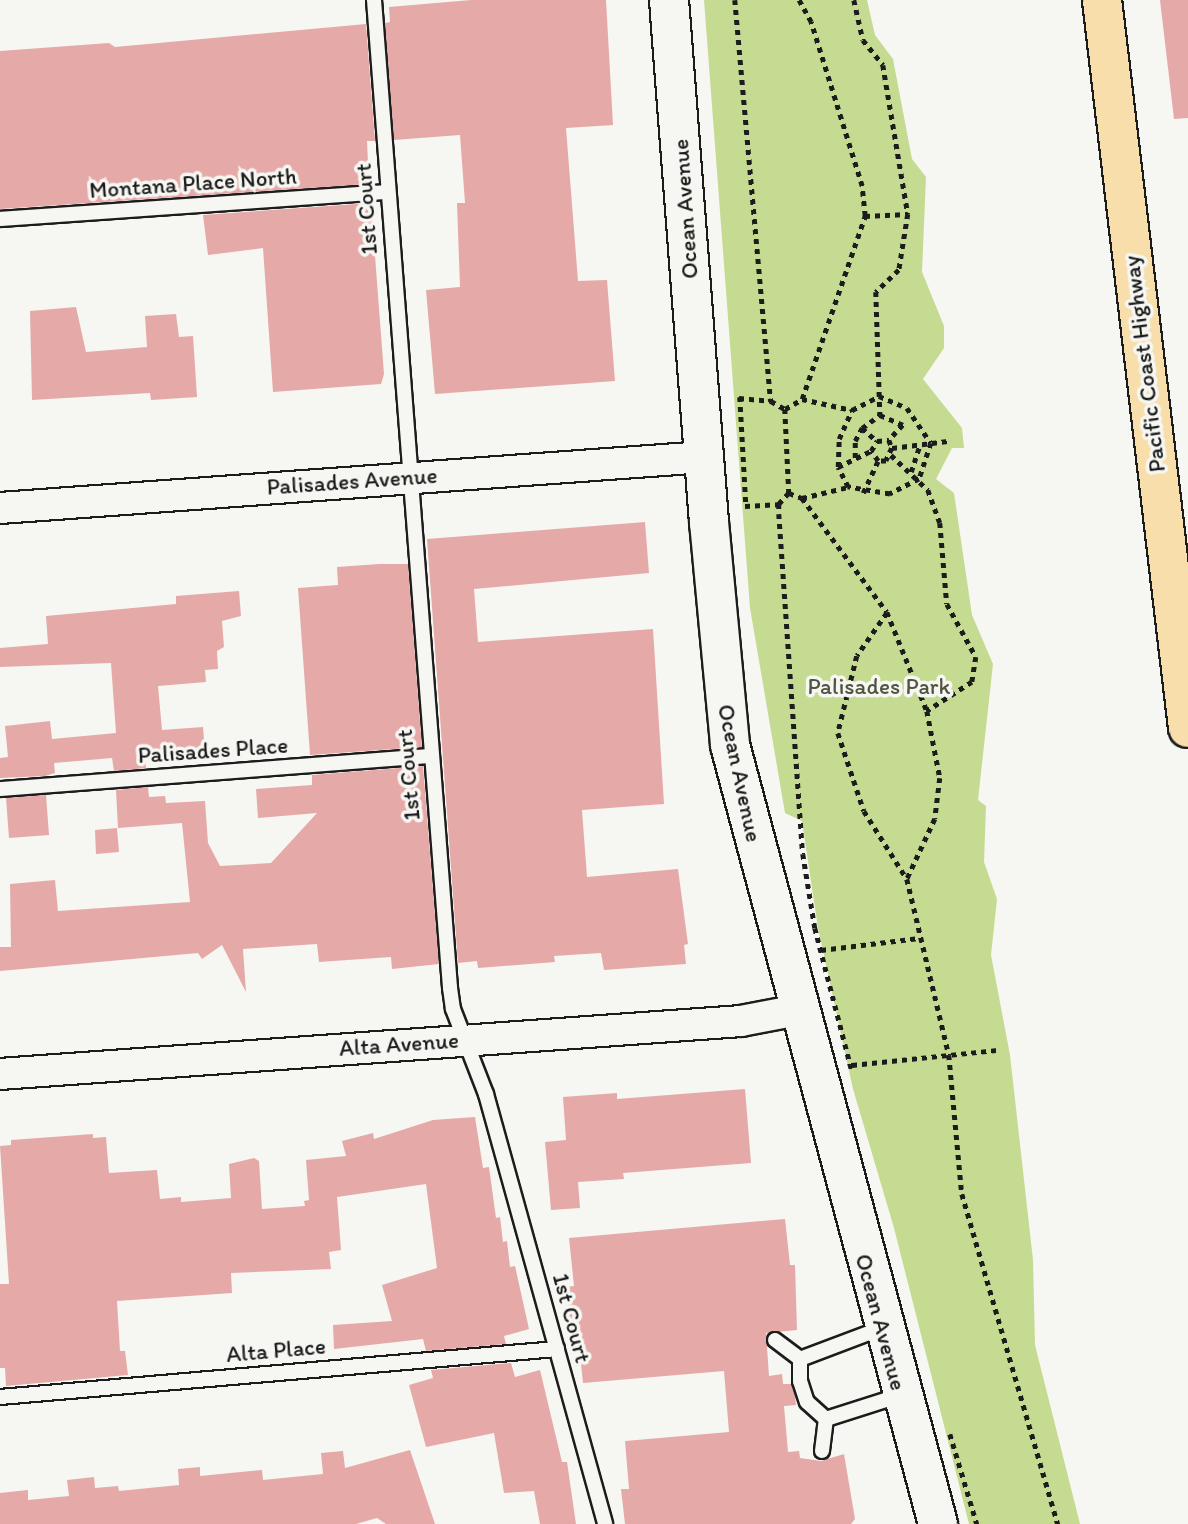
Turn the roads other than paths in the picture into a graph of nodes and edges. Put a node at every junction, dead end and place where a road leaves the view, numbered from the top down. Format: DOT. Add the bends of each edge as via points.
graph roads {
  1 [pos="374,0"];
  2 [pos="669,0"];
  3 [pos="1102,0"];
  4 [pos="388,192"];
  5 [pos="0,219"];
  6 [pos="704,457"];
  7 [pos="408,477"];
  8 [pos="0,508"];
  9 [pos="1188,729"];
  10 [pos="429,757"];
  11 [pos="0,789"];
  12 [pos="798,1010"];
  13 [pos="466,1039"];
  14 [pos="0,1074"];
  15 [pos="882,1328"];
  16 [pos="775,1340"];
  17 [pos="557,1349"];
  18 [pos="800,1359"];
  19 [pos="901,1395"];
  20 [pos="0,1397"];
  21 [pos="826,1419"];
  22 [pos="822,1451"];
  23 [pos="605,1524"];
  24 [pos="938,1524"];
  1 -- 4 [label="lane, 1st Court"];
  2 -- 6 [label="main road, Ocean Avenue"];
  3 -- 9 [label="highway, Pacific Coast Highway"];
  4 -- 5 [label="lane, Montana Place North"];
  4 -- 7 [label="lane, 1st Court"];
  6 -- 7 [label="street, Palisades Avenue"];
  6 -- 12 [label="main road, Ocean Avenue" via="730,745"];
  7 -- 8 [label="street, Palisades Avenue"];
  7 -- 10 [label="lane, 1st Court"];
  10 -- 11 [label="lane, Palisades Place"];
  10 -- 13 [label="lane, 1st Court" via="450,988"];
  12 -- 13 [label="street, Alta Avenue" via="741,1021"];
  12 -- 15 [label="main road, Ocean Avenue"];
  13 -- 14 [label="street, Alta Avenue"];
  13 -- 17 [label="lane, 1st Court" via="486,1094"];
  15 -- 18 [label="lane"];
  15 -- 19 [label="main road, Ocean Avenue"];
  16 -- 18 [label="lane"];
  17 -- 20 [label="lane, Alta Place"];
  17 -- 23 [label="lane, 1st Court"];
  18 -- 21 [label="lane" via="807,1402"];
  19 -- 21 [label="lane"];
  19 -- 24 [label="main road, Ocean Avenue"];
  21 -- 22 [label="lane"];
}
